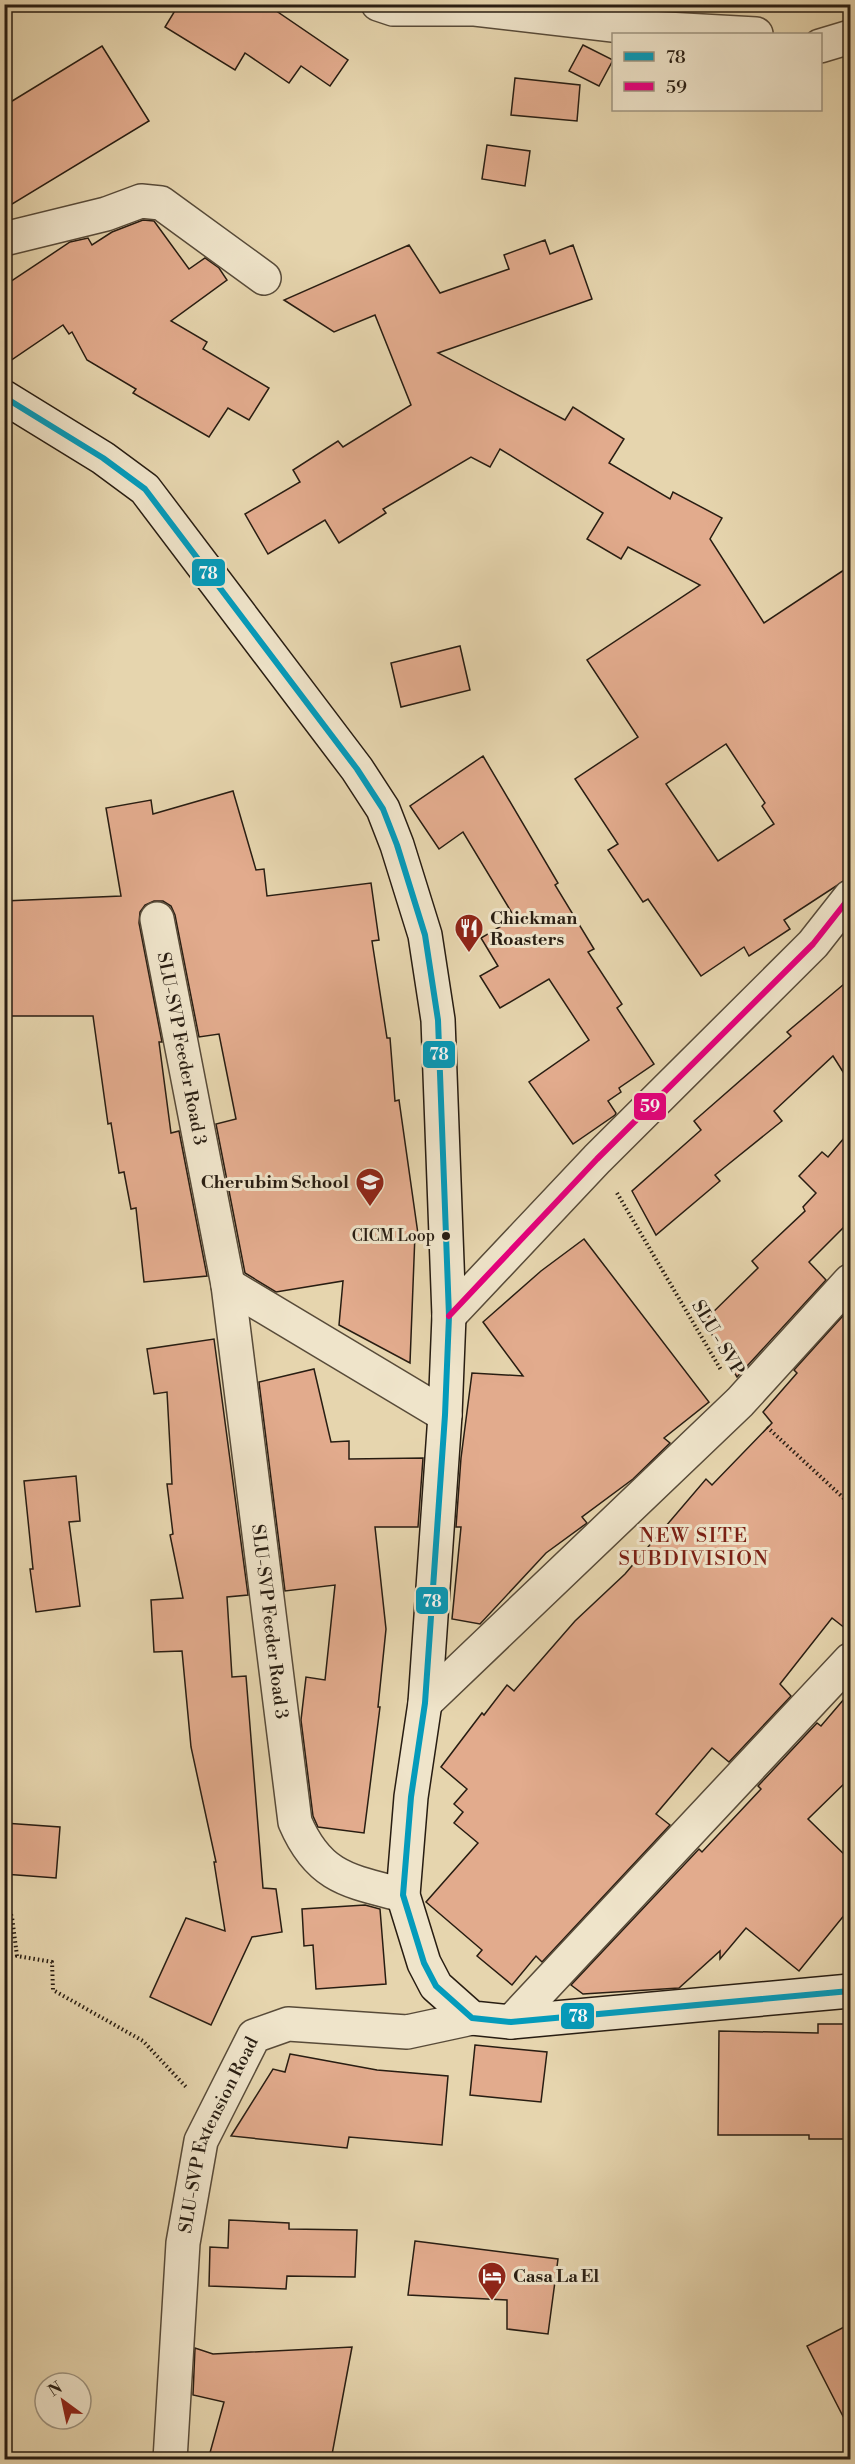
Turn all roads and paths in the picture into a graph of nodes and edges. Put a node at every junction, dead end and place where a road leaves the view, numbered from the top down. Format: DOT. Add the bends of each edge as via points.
graph roads {
  1 [pos="378,4"];
  2 [pos="513,9"];
  3 [pos="738,33"];
  4 [pos="850,37"];
  5 [pos="822,45"];
  6 [pos="4,239"];
  7 [pos="264,278"];
  8 [pos="4,397"];
  9 [pos="850,897"];
  10 [pos="157,919"];
  11 [pos="597,1159"];
  12 [pos="850,1281"];
  13 [pos="228,1285"];
  14 [pos="449,1316"];
  15 [pos="740,1402"];
  16 [pos="445,1415"];
  17 [pos="850,1504"];
  18 [pos="850,1660"];
  19 [pos="425,1703"];
  20 [pos="403,1895"];
  21 [pos="4,1898"];
  22 [pos="850,1991"];
  23 [pos="472,2018"];
  24 [pos="510,2022"];
  25 [pos="222,2101"];
  26 [pos="170,2460"];
  1 -- 2 [label="street" via="393,9"];
  2 -- 3 [label="street" via="630,27"];
  4 -- 5 [label="street"];
  6 -- 7 [label="street" via="106,214 141,201 161,203"];
  8 -- 14 [label="street" via="103,458 145,489 249,623 383,809 425,934 438,1020"];
  9 -- 11 [label="street" via="813,944"];
  10 -- 13 [label="street, SLU-SVP Feeder Road 3"];
  11 -- 14 [label="street"];
  11 -- 15 [label="path, SLU - SVP"];
  12 -- 15 [label="street"];
  13 -- 16 [label="street"];
  13 -- 20 [label="street, SLU-SVP Feeder Road 3" via="296,1822 302,1838 320,1862 347,1881"];
  14 -- 16 [label="street"];
  15 -- 17 [label="path, SLU - SVP"];
  15 -- 19 [label="street"];
  16 -- 19 [label="street"];
  18 -- 24 [label="street"];
  19 -- 20 [label="street" via="411,1797"];
  20 -- 23 [label="street" via="424,1963 436,1986"];
  21 -- 25 [label="path" via="12,1917 17,1956 52,1962 53,1990 143,2040 187,2088"];
  22 -- 24 [label="street, SLU-SVP Extension Road"];
  23 -- 24 [label="street, SLU-SVP Extension Road"];
  23 -- 25 [label="street, SLU-SVP Extension Road" via="406,2032 288,2024 254,2036"];
  25 -- 26 [label="street, SLU-SVP Extension Road" via="201,2141 183,2243"];
}
